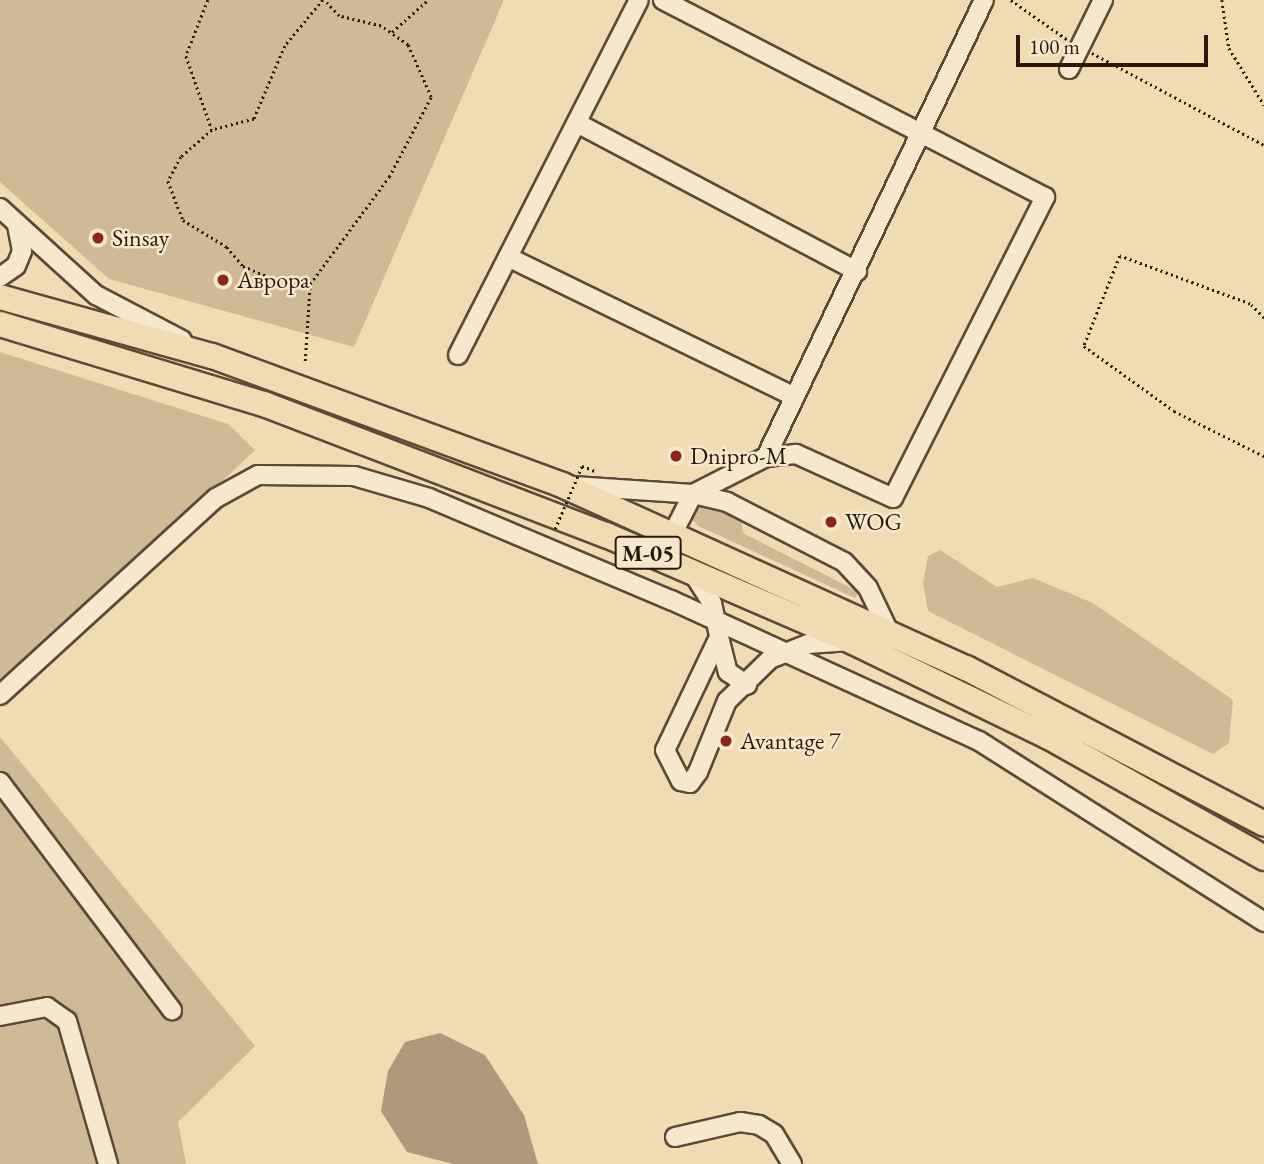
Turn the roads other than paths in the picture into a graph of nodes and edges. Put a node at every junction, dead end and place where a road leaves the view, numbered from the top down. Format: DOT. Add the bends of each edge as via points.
graph roads {
  1 [pos="639,0"];
  2 [pos="663,0"];
  3 [pos="984,0"];
  4 [pos="1103,0"];
  5 [pos="1069,69"];
  6 [pos="577,123"];
  7 [pos="924,133"];
  8 [pos="0,208"];
  9 [pos="16,225"];
  10 [pos="508,257"];
  11 [pos="857,271"];
  12 [pos="0,277"];
  13 [pos="0,297"];
  14 [pos="0,324"];
  15 [pos="458,355"];
  16 [pos="212,356"];
  17 [pos="795,397"];
  18 [pos="765,457"];
  19 [pos="562,485"];
  20 [pos="693,494"];
  21 [pos="673,533"];
  22 [pos="693,573"];
  23 [pos="719,630"];
  24 [pos="888,630"];
  25 [pos="851,641"];
  26 [pos="784,650"];
  27 [pos="747,685"];
  28 [pos="0,695"];
  29 [pos="0,782"];
  30 [pos="1264,824"];
  31 [pos="1264,858"];
  32 [pos="1264,922"];
  33 [pos="172,1010"];
  34 [pos="0,1016"];
  35 [pos="675,1137"];
  36 [pos="108,1164"];
  37 [pos="792,1164"];
  1 -- 6 [label="street"];
  2 -- 7 [label="street"];
  3 -- 7 [label="street"];
  4 -- 5 [label="street"];
  6 -- 10 [label="street"];
  6 -- 11 [label="street"];
  7 -- 11 [label="street"];
  7 -- 18 [label="street" via="1045,197 893,498 796,454"];
  8 -- 9 [label="street"];
  9 -- 12 [label="street" via="22,251 16,266"];
  9 -- 16 [label="street" via="96,295"];
  10 -- 15 [label="street"];
  10 -- 17 [label="street"];
  11 -- 17 [label="street"];
  13 -- 16 [label="highway, М-05"];
  14 -- 22 [label="highway, М-05" via="264,404"];
  16 -- 19 [label="highway, М-05"];
  17 -- 18 [label="street"];
  18 -- 20 [label="street"];
  19 -- 20 [label="street"];
  19 -- 21 [label="highway, М-05"];
  20 -- 21 [label="street"];
  20 -- 24 [label="street" via="727,502 844,562 868,588"];
  21 -- 24 [label="highway, М-05"];
  22 -- 23 [label="street"];
  22 -- 25 [label="highway, М-05"];
  23 -- 26 [label="street"];
  23 -- 27 [label="street" via="728,672"];
  23 -- 27 [label="street" via="665,750 681,781 690,783 698,772 727,701"];
  23 -- 28 [label="street" via="429,498 355,476 297,471 258,475 216,498"];
  24 -- 30 [label="highway, М-05"];
  25 -- 26 [label="street"];
  25 -- 31 [label="highway, М-05" via="1047,736"];
  26 -- 27 [label="street"];
  26 -- 32 [label="street" via="979,741"];
  29 -- 33 [label="street"];
  34 -- 36 [label="street" via="47,1007 67,1021"];
  35 -- 37 [label="street" via="740,1122 759,1125 774,1134"];
}
